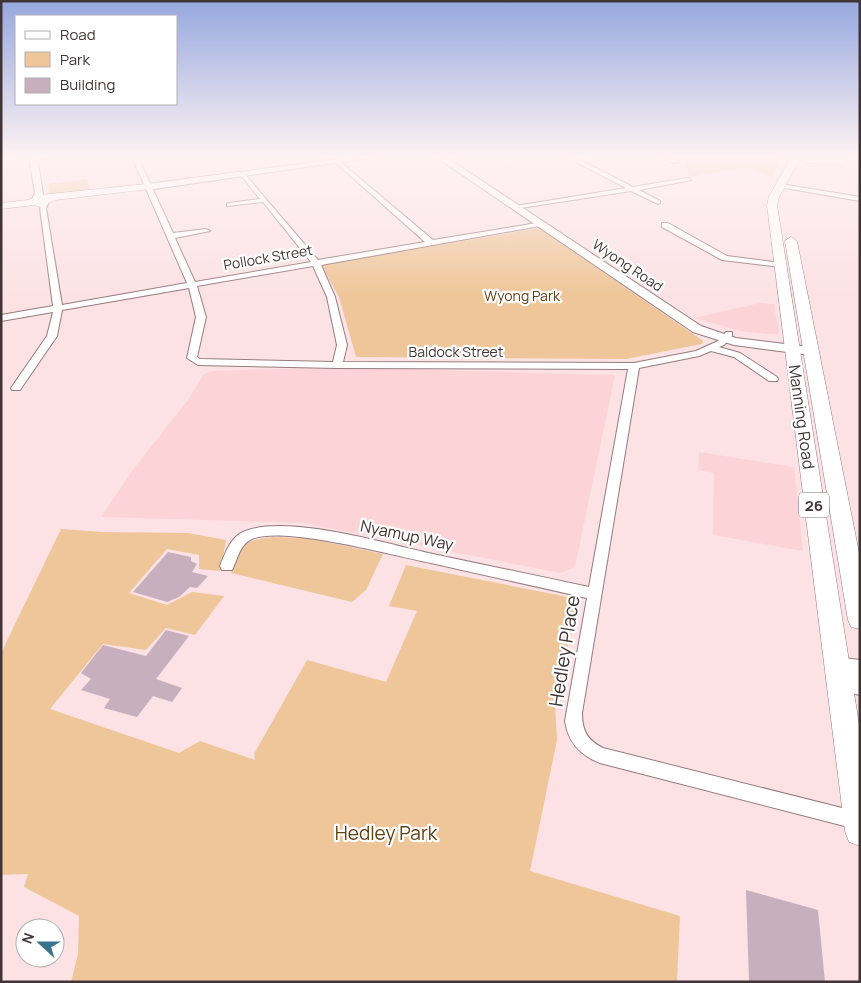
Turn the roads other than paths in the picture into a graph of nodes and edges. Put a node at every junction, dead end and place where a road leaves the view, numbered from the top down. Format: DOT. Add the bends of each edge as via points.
graph roads {
  1 [pos="26,203"];
  2 [pos="41,203"];
  3 [pos="154,203"];
  4 [pos="244,203"];
  5 [pos="266,203"];
  6 [pos="384,203"];
  7 [pos="508,203"];
  8 [pos="547,203"];
  9 [pos="773,203"];
  10 [pos="785,203"];
  11 [pos="229,205"];
  12 [pos="1,206"];
  13 [pos="516,208"];
  14 [pos="540,224"];
  15 [pos="665,225"];
  16 [pos="206,231"];
  17 [pos="170,236"];
  18 [pos="430,243"];
  19 [pos="316,263"];
  20 [pos="781,265"];
  21 [pos="192,284"];
  22 [pos="58,308"];
  23 [pos="1,318"];
  24 [pos="720,338"];
  25 [pos="767,347"];
  26 [pos="801,348"];
  27 [pos="337,365"];
  28 [pos="634,366"];
  29 [pos="795,371"];
  30 [pos="773,378"];
  31 [pos="16,388"];
  32 [pos="227,566"];
  33 [pos="594,594"];
  34 [pos="860,620"];
  35 [pos="848,676"];
  36 [pos="859,826"];
  1 -- 12 [label="main road"];
  2 -- 22 [label="street"];
  3 -- 17 [label="street"];
  4 -- 11 [label="street"];
  5 -- 19 [label="street"];
  6 -- 18 [label="street"];
  7 -- 13 [label="street, Wyong Road"];
  8 -- 13 [label="street"];
  9 -- 20 [label="main road, Manning Road / 26"];
  10 -- 26 [label="main road, Manning Road / 26"];
  13 -- 14 [label="street, Wyong Road"];
  14 -- 18 [label="street, Pollock Street"];
  14 -- 24 [label="street, Wyong Road" via="690,326"];
  15 -- 20 [label="street" via="725,258"];
  16 -- 17 [label="street"];
  17 -- 21 [label="street"];
  18 -- 19 [label="street, Pollock Street"];
  19 -- 21 [label="street, Pollock Street"];
  19 -- 27 [label="street" via="331,297 342,345"];
  20 -- 26 [label="main road, Manning Road / 26"];
  21 -- 22 [label="street, Pollock Street"];
  21 -- 27 [label="street, Baldock Street" via="201,317 192,358 198,362"];
  22 -- 23 [label="street, Pollock Street"];
  22 -- 31 [label="street" via="52,336"];
  24 -- 25 [label="street, Wyong Road"];
  24 -- 26 [label="street, Wyong Road"];
  24 -- 28 [label="street, Baldock Street" via="699,353"];
  24 -- 30 [label="street, Wyong Road" via="737,355"];
  25 -- 26 [label="street, Wyong Road"];
  25 -- 29 [label="street"];
  26 -- 29 [label="main road, Manning Road / 26"];
  26 -- 34 [label="main road, Manning Road / 26"];
  27 -- 28 [label="street, Baldock Street"];
  28 -- 33 [label="street, Hedley Place"];
  29 -- 35 [label="main road, Manning Road / 26"];
  32 -- 33 [label="street, Nyamup Way" via="238,542 246,536 293,532 332,537"];
  33 -- 36 [label="street, Hedley Place" via="573,724 579,741 589,751"];
  35 -- 36 [label="main road, Manning Road / 26"];
}
